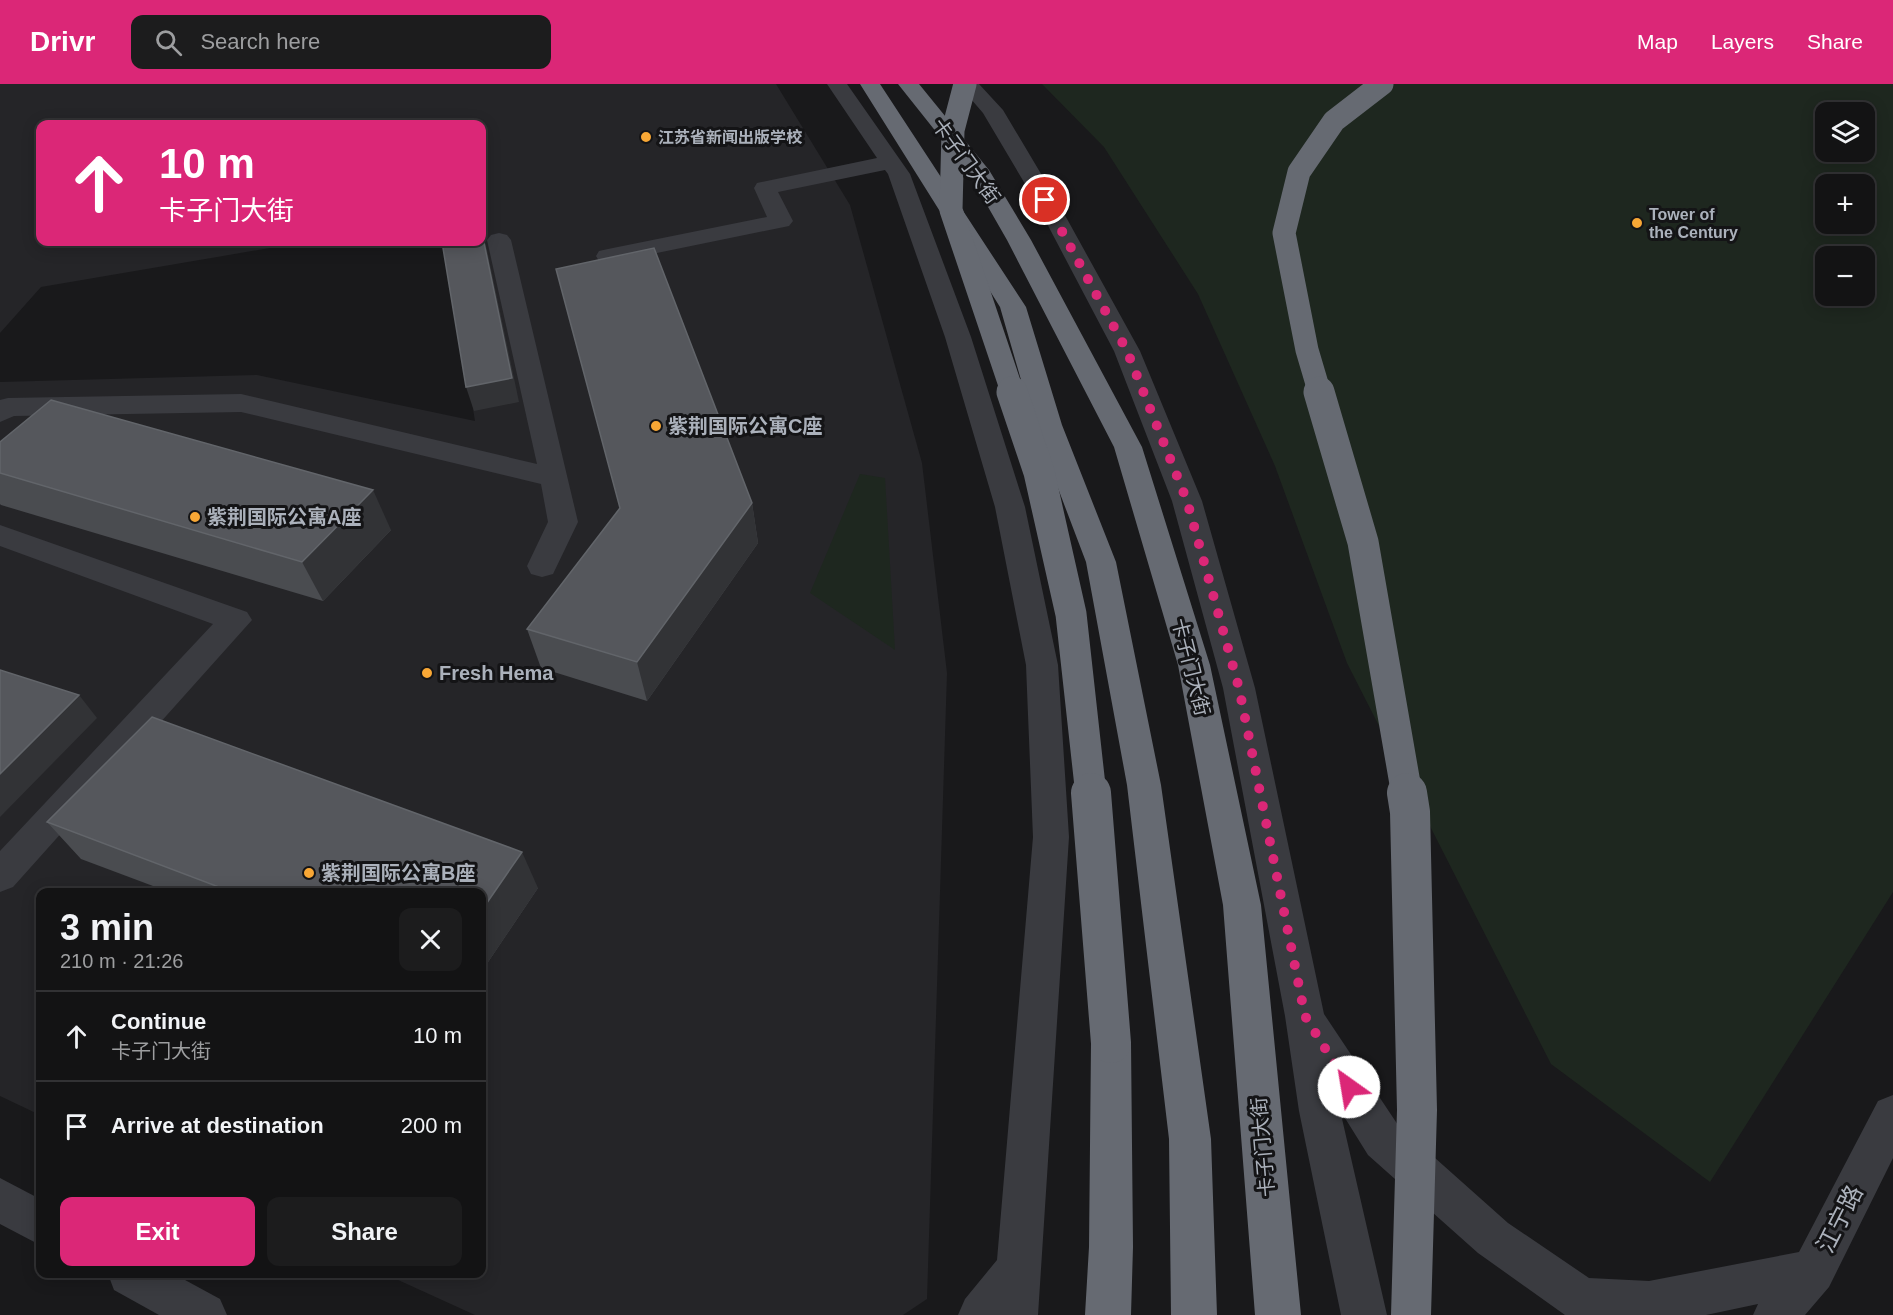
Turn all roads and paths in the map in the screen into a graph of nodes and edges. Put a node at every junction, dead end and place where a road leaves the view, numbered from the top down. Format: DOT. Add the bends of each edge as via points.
graph roads {
  1 [pos="837,84"];
  2 [pos="870,84"];
  3 [pos="908,84"];
  4 [pos="967,84"];
  5 [pos="1382,84"];
  6 [pos="891,162"];
  7 [pos="499,240"];
  8 [pos="608,256"];
  9 [pos="0,413"];
  10 [pos="554,478"];
  11 [pos="0,534"];
  12 [pos="542,566"];
  13 [pos="0,876"];
  14 [pos="1305,1016"];
  15 [pos="1893,1115"];
  16 [pos="0,1200"];
  17 [pos="36,1221"];
  18 [pos="1017,1271"];
  19 [pos="1814,1271"];
  20 [pos="137,1278"];
  21 [pos="204,1315"];
  22 [pos="981,1315"];
  23 [pos="1015,1315"];
  24 [pos="1108,1315"];
  25 [pos="1194,1315"];
  26 [pos="1278,1315"];
  27 [pos="1364,1315"];
  28 [pos="1411,1315"];
  29 [pos="1776,1315"];
  1 -- 6 [label="street"];
  2 -- 25 [label="highway, 卡子门大街, bridge" via="1013,307 1048,425 1101,562 1144,785 1190,1139"];
  3 -- 26 [label="highway, 卡子门大街" via="978,170 1128,447 1194,665 1242,905"];
  4 -- 14 [label="street, 卡子门大街" via="992,110 1127,351 1187,501 1239,688"];
  4 -- 24 [label="highway, bridge" via="953,130 951,210 1039,472 1072,626 1090,784 1111,1044"];
  5 -- 28 [label="highway, bridge" via="1334,121 1299,172 1284,233 1307,350 1363,542 1410,812 1417,1110"];
  6 -- 8 [label="street" via="765,188 781,221"];
  6 -- 18 [label="street" via="899,174 958,337 1006,496 1042,665 1051,837"];
  7 -- 10 [label="street"];
  9 -- 10 [label="street" via="8,407 241,403"];
  10 -- 12 [label="street" via="563,522"];
  11 -- 13 [label="street" via="236,620"];
  14 -- 19 [label="street" via="1383,1140 1492,1238 1582,1300 1649,1304"];
  14 -- 27 [label="street, 卡子门大街" via="1320,1111"];
  15 -- 19 [label="street, 江宁路"];
  16 -- 17 [label="street"];
  18 -- 22 [label="street"];
  18 -- 23 [label="street"];
  19 -- 29 [label="street, 江宁路"];
  20 -- 21 [label="street"];
}
